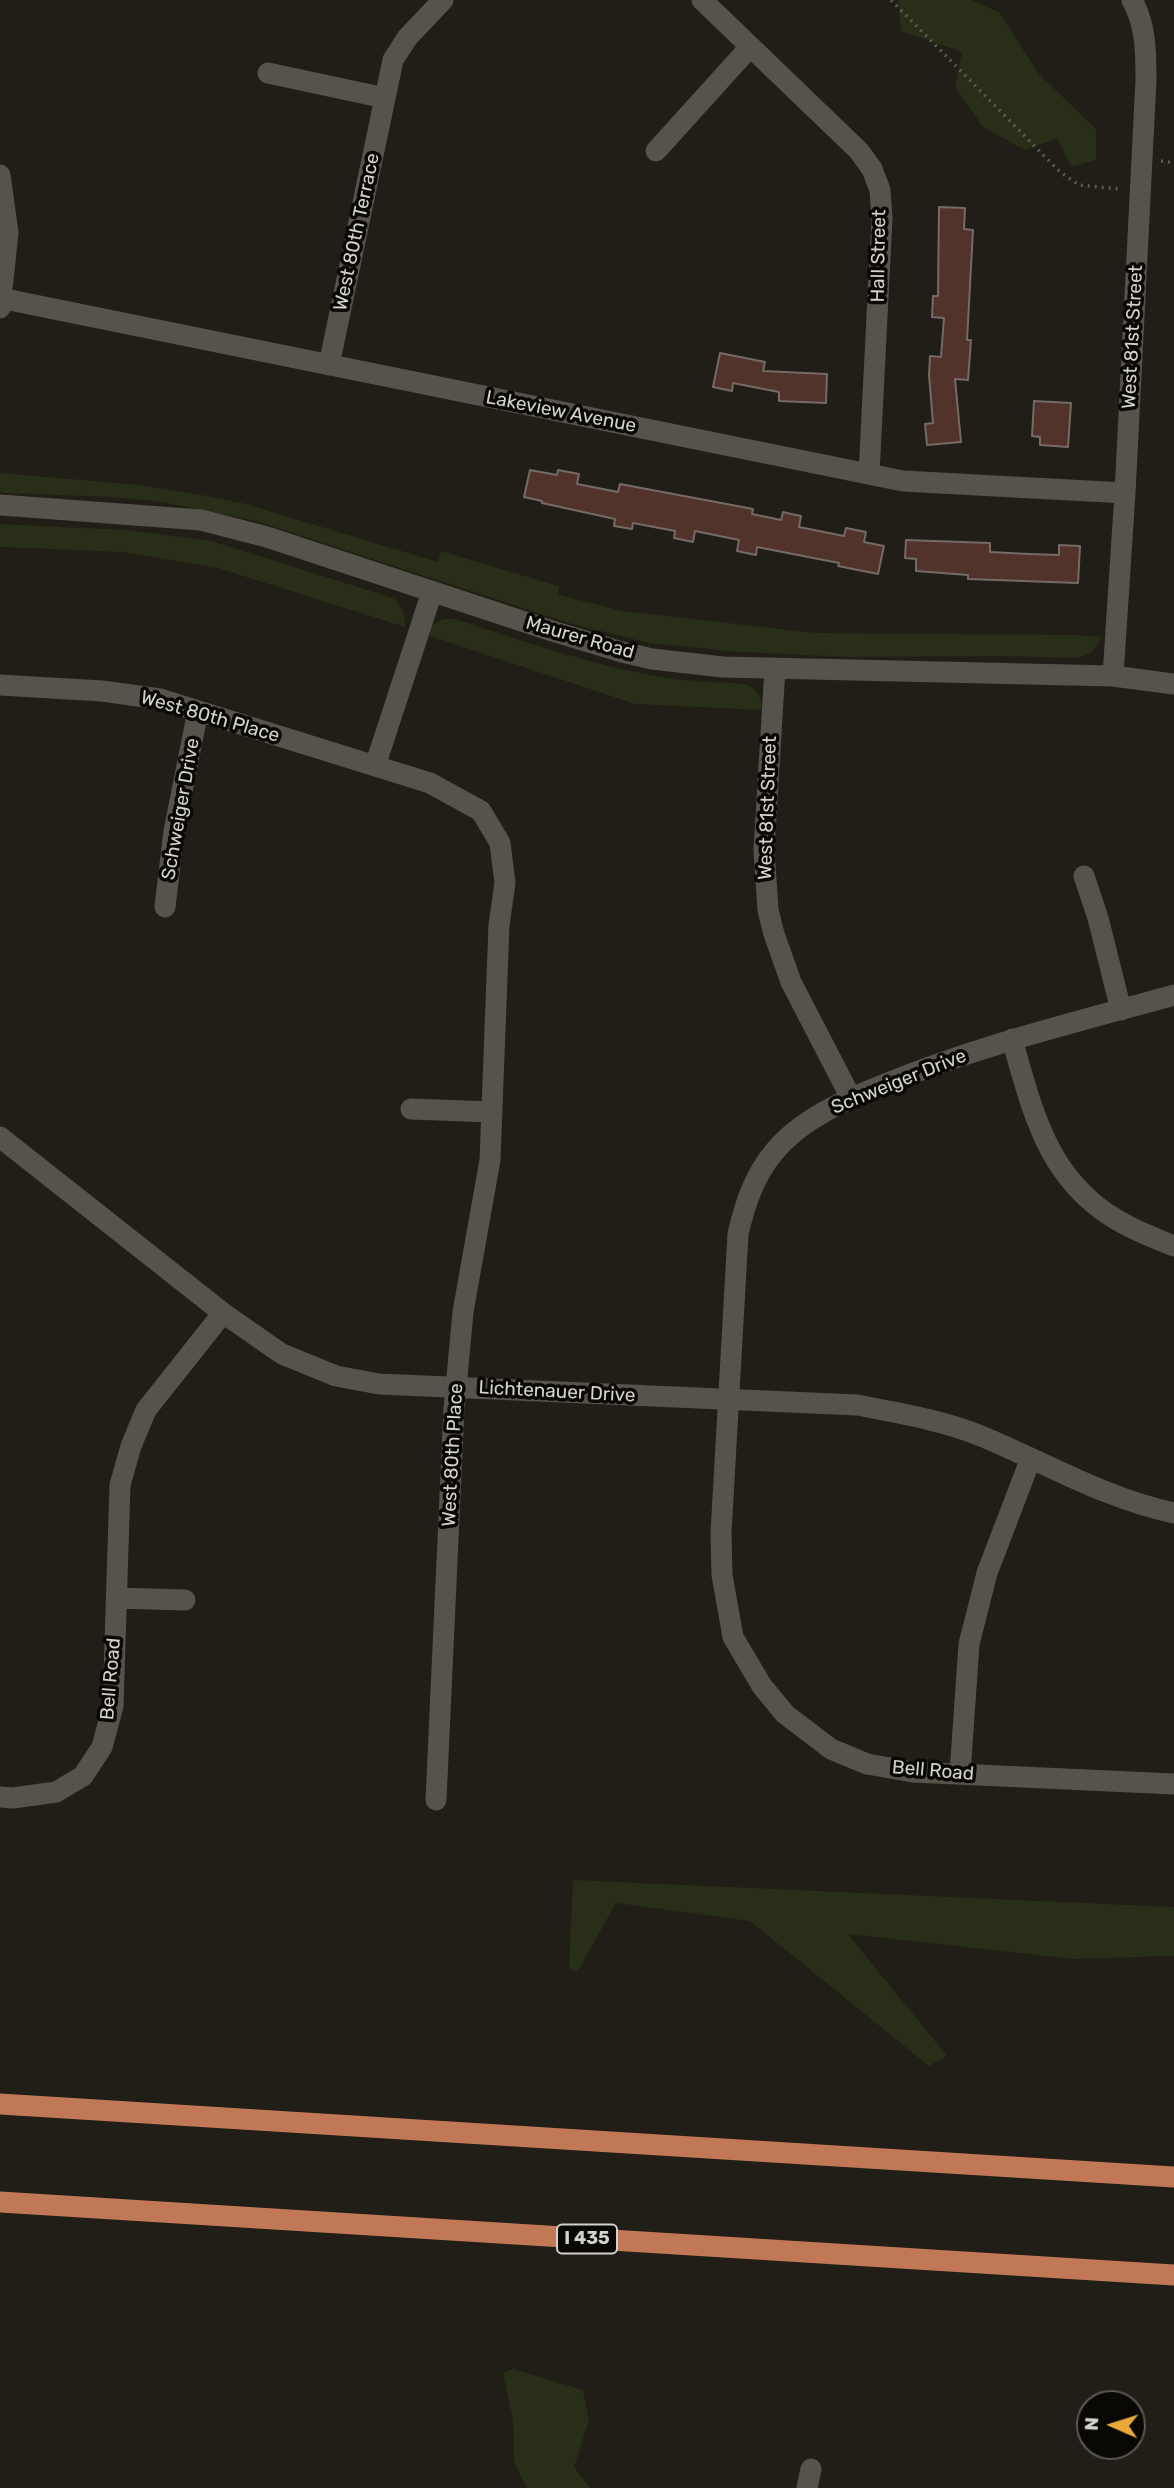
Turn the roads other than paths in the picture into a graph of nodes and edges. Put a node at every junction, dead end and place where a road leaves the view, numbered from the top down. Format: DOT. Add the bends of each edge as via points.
graph roads {
  1 [pos="443,0"];
  2 [pos="702,0"];
  3 [pos="1132,0"];
  4 [pos="750,47"];
  5 [pos="268,73"];
  6 [pos="385,98"];
  7 [pos="656,151"];
  8 [pos="0,175"];
  9 [pos="0,298"];
  10 [pos="0,308"];
  11 [pos="328,365"];
  12 [pos="869,474"];
  13 [pos="1125,493"];
  14 [pos="0,505"];
  15 [pos="432,592"];
  16 [pos="775,668"];
  17 [pos="1113,676"];
  18 [pos="1174,684"];
  19 [pos="0,685"];
  20 [pos="198,711"];
  21 [pos="375,766"];
  22 [pos="1084,876"];
  23 [pos="164,907"];
  24 [pos="1174,995"];
  25 [pos="1121,1010"];
  26 [pos="1012,1039"];
  27 [pos="851,1098"];
  28 [pos="411,1109"];
  29 [pos="492,1112"];
  30 [pos="0,1137"];
  31 [pos="1174,1246"];
  32 [pos="223,1314"];
  33 [pos="456,1388"];
  34 [pos="729,1401"];
  35 [pos="1031,1458"];
  36 [pos="1174,1513"];
  37 [pos="117,1598"];
  38 [pos="185,1600"];
  39 [pos="960,1774"];
  40 [pos="1174,1784"];
  41 [pos="0,1797"];
  42 [pos="436,1800"];
  43 [pos="0,2104"];
  44 [pos="1174,2177"];
  45 [pos="0,2202"];
  46 [pos="1174,2275"];
  1 -- 6 [label="street, West 80th Terrace" via="393,60"];
  2 -- 4 [label="street, Hall Street"];
  3 -- 13 [label="street, West 81st Street" via="1145,40 1146,80"];
  4 -- 7 [label="street"];
  4 -- 12 [label="street, Hall Street" via="859,151 880,190"];
  5 -- 6 [label="street"];
  6 -- 11 [label="street, West 80th Terrace"];
  8 -- 9 [label="street" via="8,233"];
  9 -- 10 [label="street"];
  9 -- 11 [label="street, Lakeview Avenue"];
  11 -- 12 [label="street, Lakeview Avenue"];
  12 -- 13 [label="street, Lakeview Avenue" via="903,481"];
  13 -- 17 [label="street, West 81st Street"];
  14 -- 15 [label="street, Maurer Road" via="201,520"];
  15 -- 16 [label="street, Maurer Road" via="622,652 693,665"];
  15 -- 21 [label="street"];
  16 -- 17 [label="street, Maurer Road"];
  16 -- 27 [label="street, West 81st Street" via="764,849 768,910 791,982"];
  17 -- 18 [label="street, Maurer Road"];
  19 -- 20 [label="street, West 80th Place" via="113,692"];
  20 -- 21 [label="street, West 80th Place"];
  20 -- 23 [label="street, Schweiger Drive"];
  21 -- 29 [label="street, West 80th Place" via="430,783 481,811 500,843 505,883 499,925"];
  22 -- 25 [label="street"];
  24 -- 25 [label="street, Schweiger Drive"];
  25 -- 26 [label="street, Schweiger Drive"];
  26 -- 27 [label="street, Schweiger Drive"];
  26 -- 31 [label="street" via="1041,1134 1072,1183 1128,1227"];
  27 -- 34 [label="street, Schweiger Drive" via="809,1122 775,1150 751,1189 738,1234"];
  28 -- 29 [label="street"];
  29 -- 33 [label="street, West 80th Place" via="490,1160 463,1312"];
  30 -- 32 [label="street, Lichtenauer Drive"];
  32 -- 33 [label="street, Lichtenauer Drive" via="282,1354 336,1376 379,1384"];
  32 -- 37 [label="street" via="146,1410 131,1446 120,1485"];
  33 -- 34 [label="street, Lichtenauer Drive"];
  33 -- 42 [label="street, West 80th Place"];
  34 -- 35 [label="street, Lichtenauer Drive" via="857,1405 978,1434"];
  34 -- 39 [label="street, Bell Road" via="722,1576 733,1637 762,1686 785,1714 831,1749 867,1764"];
  35 -- 36 [label="street, Lichtenauer Drive" via="1108,1493"];
  35 -- 39 [label="street" via="987,1573 969,1644"];
  37 -- 38 [label="street"];
  37 -- 41 [label="street, Bell Road" via="113,1706 102,1747 83,1776 56,1792"];
  39 -- 40 [label="street, Bell Road"];
  43 -- 44 [label="highway"];
  45 -- 46 [label="highway, I 435"];
}
